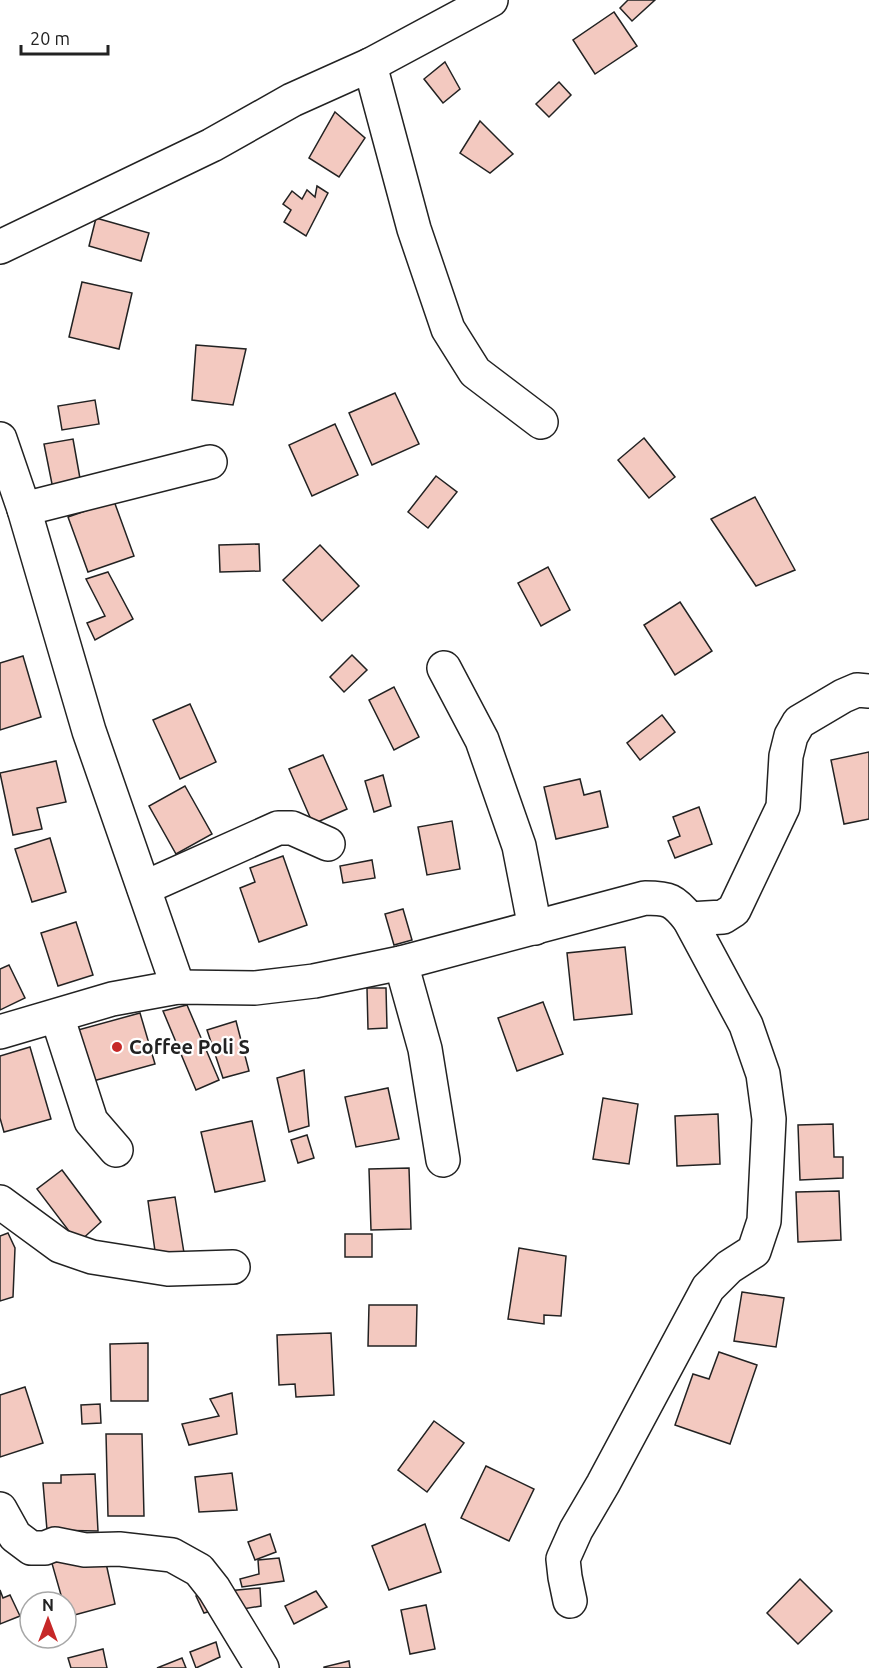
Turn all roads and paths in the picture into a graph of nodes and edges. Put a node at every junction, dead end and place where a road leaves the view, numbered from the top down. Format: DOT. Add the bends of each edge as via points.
graph roads {
  1 [pos="491,0"];
  2 [pos="370,65"];
  3 [pos="0,247"];
  4 [pos="542,422"];
  5 [pos="0,439"];
  6 [pos="210,462"];
  7 [pos="13,493"];
  8 [pos="444,668"];
  9 [pos="869,691"];
  10 [pos="328,844"];
  11 [pos="144,888"];
  12 [pos="689,919"];
  13 [pos="535,928"];
  14 [pos="400,963"];
  15 [pos="178,987"];
  16 [pos="57,1016"];
  17 [pos="0,1032"];
  18 [pos="116,1150"];
  19 [pos="443,1160"];
  20 [pos="0,1202"];
  21 [pos="233,1267"];
  22 [pos="0,1509"];
  23 [pos="570,1601"];
  24 [pos="262,1668"];
  1 -- 2 [label="street"];
  2 -- 3 [label="street" via="292,100 212,145"];
  2 -- 4 [label="street" via="414,229 448,329 475,372"];
  5 -- 7 [label="street"];
  6 -- 7 [label="street"];
  7 -- 11 [label="street"];
  8 -- 13 [label="street" via="482,740 519,846"];
  9 -- 12 [label="street" via="857,690 843,696 799,722 786,756 783,807 734,910 723,917"];
  10 -- 11 [label="street" via="292,828 278,828"];
  11 -- 15 [label="street"];
  12 -- 13 [label="street" via="678,905 663,898 645,898"];
  12 -- 23 [label="street" via="746,1025 763,1074 769,1119 764,1221 754,1251 729,1267 708,1288 576,1530 563,1559"];
  13 -- 14 [label="street"];
  14 -- 15 [label="street" via="314,981 255,988"];
  14 -- 19 [label="street" via="425,1049"];
  15 -- 16 [label="street" via="112,999"];
  16 -- 17 [label="street"];
  16 -- 18 [label="street" via="91,1121"];
  20 -- 21 [label="street" via="60,1246 92,1257 168,1269"];
  22 -- 24 [label="street" via="15,1536 31,1548 55,1544 85,1550 172,1555 199,1570"];
}
